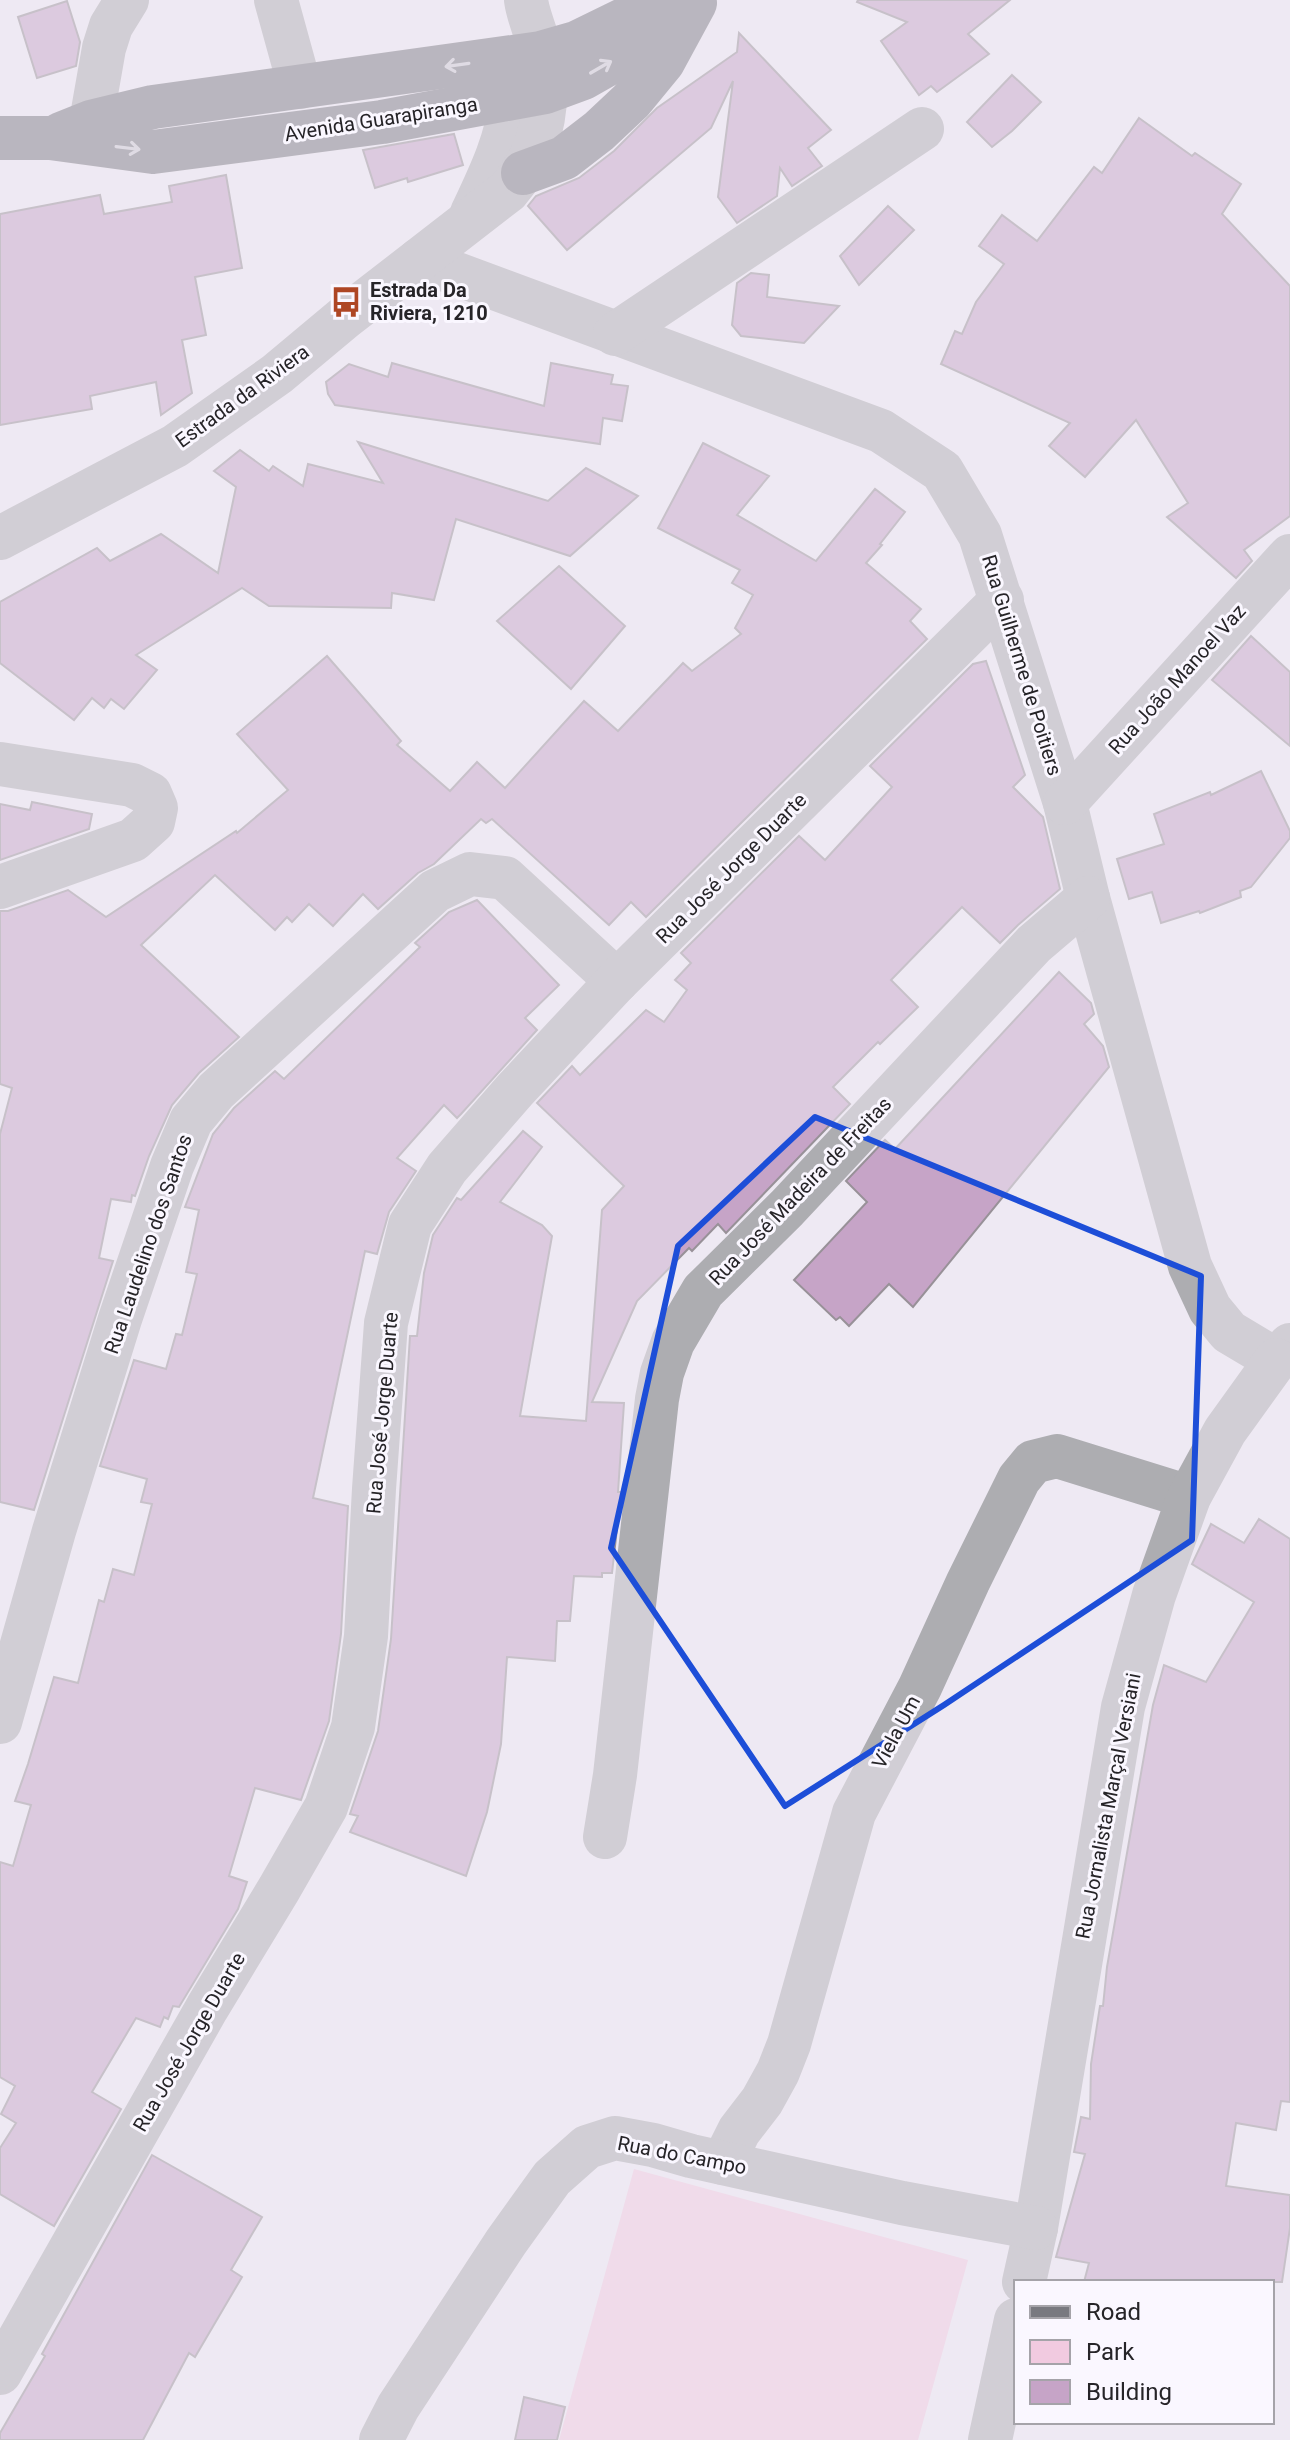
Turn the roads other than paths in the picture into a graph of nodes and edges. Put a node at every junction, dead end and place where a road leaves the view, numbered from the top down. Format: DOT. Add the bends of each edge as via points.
graph roads {
  1 [pos="276,0"];
  2 [pos="663,0"];
  3 [pos="682,0"];
  4 [pos="696,0"];
  5 [pos="526,2"];
  6 [pos="110,9"];
  7 [pos="526,75"];
  8 [pos="300,87"];
  9 [pos="91,122"];
  10 [pos="922,129"];
  11 [pos="0,138"];
  12 [pos="50,138"];
  13 [pos="523,173"];
  14 [pos="466,226"];
  15 [pos="419,260"];
  16 [pos="615,334"];
  17 [pos="0,538"];
  18 [pos="1290,556"];
  19 [pos="1002,600"];
  20 [pos="0,764"];
  21 [pos="1065,803"];
  22 [pos="0,887"];
  23 [pos="1088,898"];
  24 [pos="617,981"];
  25 [pos="1283,1352"];
  26 [pos="1189,1497"];
  27 [pos="0,1722"];
  28 [pos="605,1837"];
  29 [pos="723,2163"];
  30 [pos="1036,2228"];
  31 [pos="1024,2280"];
  32 [pos="1014,2329"];
  33 [pos="0,2373"];
  34 [pos="381,2440"];
  35 [pos="990,2440"];
  1 -- 8 [label="street"];
  2 -- 7 [label="main road, Avenida Guarapiranga" via="576,43"];
  7 -- 3 [label="main road, Avenida Guarapiranga, one-way" via="583,78 620,57"];
  4 -- 13 [label="main road" via="663,62 631,101 564,158"];
  5 -- 7 [label="street"];
  6 -- 9 [label="street"];
  7 -- 8 [label="main road, Avenida Guarapiranga, one-way"];
  12 -- 7 [label="main road, Avenida Guarapiranga, one-way" via="153,152 382,122"];
  7 -- 13 [label="street, Estrada da Riviera" via="541,133"];
  7 -- 14 [label="street"];
  8 -- 9 [label="main road, Avenida Guarapiranga" via="153,107"];
  9 -- 12 [label="main road, Avenida Guarapiranga"];
  10 -- 16 [label="street"];
  11 -- 12 [label="main road, Avenida Guarapiranga"];
  13 -- 14 [label="street, Estrada da Riviera"];
  14 -- 15 [label="street, Estrada da Riviera"];
  15 -- 16 [label="street, Rua Guilherme de Poitiers"];
  15 -- 17 [label="street, Estrada da Riviera" via="277,374 175,446"];
  16 -- 19 [label="street, Rua Guilherme de Poitiers" via="881,431 942,471 980,535"];
  18 -- 21 [label="street, Rua João Manoel Vaz"];
  19 -- 21 [label="street, Rua Guilherme de Poitiers"];
  19 -- 24 [label="street, Rua José Jorge Duarte"];
  20 -- 22 [label="street" via="132,785 150,794 156,808 153,822 133,840"];
  21 -- 23 [label="street, Rua Guilherme de Poitiers"];
  23 -- 25 [label="street, Rua Guilherme de Poitiers" via="1190,1266 1210,1309 1229,1332"];
  23 -- 28 [label="street, Rua José Madeira de Freitas" via="1034,944 703,1291 673,1342 657,1399"];
  24 -- 27 [label="street, Rua Laudelino dos Santos" via="505,878 470,874 435,891 216,1091 191,1121 120,1319"];
  24 -- 33 [label="street, Rua José Jorge Duarte" via="447,1168 410,1225 386,1323 366,1636 353,1727 326,1807"];
  25 -- 26 [label="street, Rua Jornalista Marçal Versiani" via="1225,1431"];
  26 -- 29 [label="street, Viela Um" via="1057,1456 1033,1462 1019,1479 854,1813 789,2044 762,2101"];
  26 -- 30 [label="street, Rua Jornalista Marçal Versiani" via="1154,1595 1123,1707"];
  29 -- 30 [label="street, Rua do Campo"];
  29 -- 34 [label="street, Rua do Campo" via="615,2138 587,2147 552,2178 524,2217"];
  30 -- 31 [label="street, Rua Jornalista Marçal Versiani"];
  32 -- 35 [label="street"];
}
